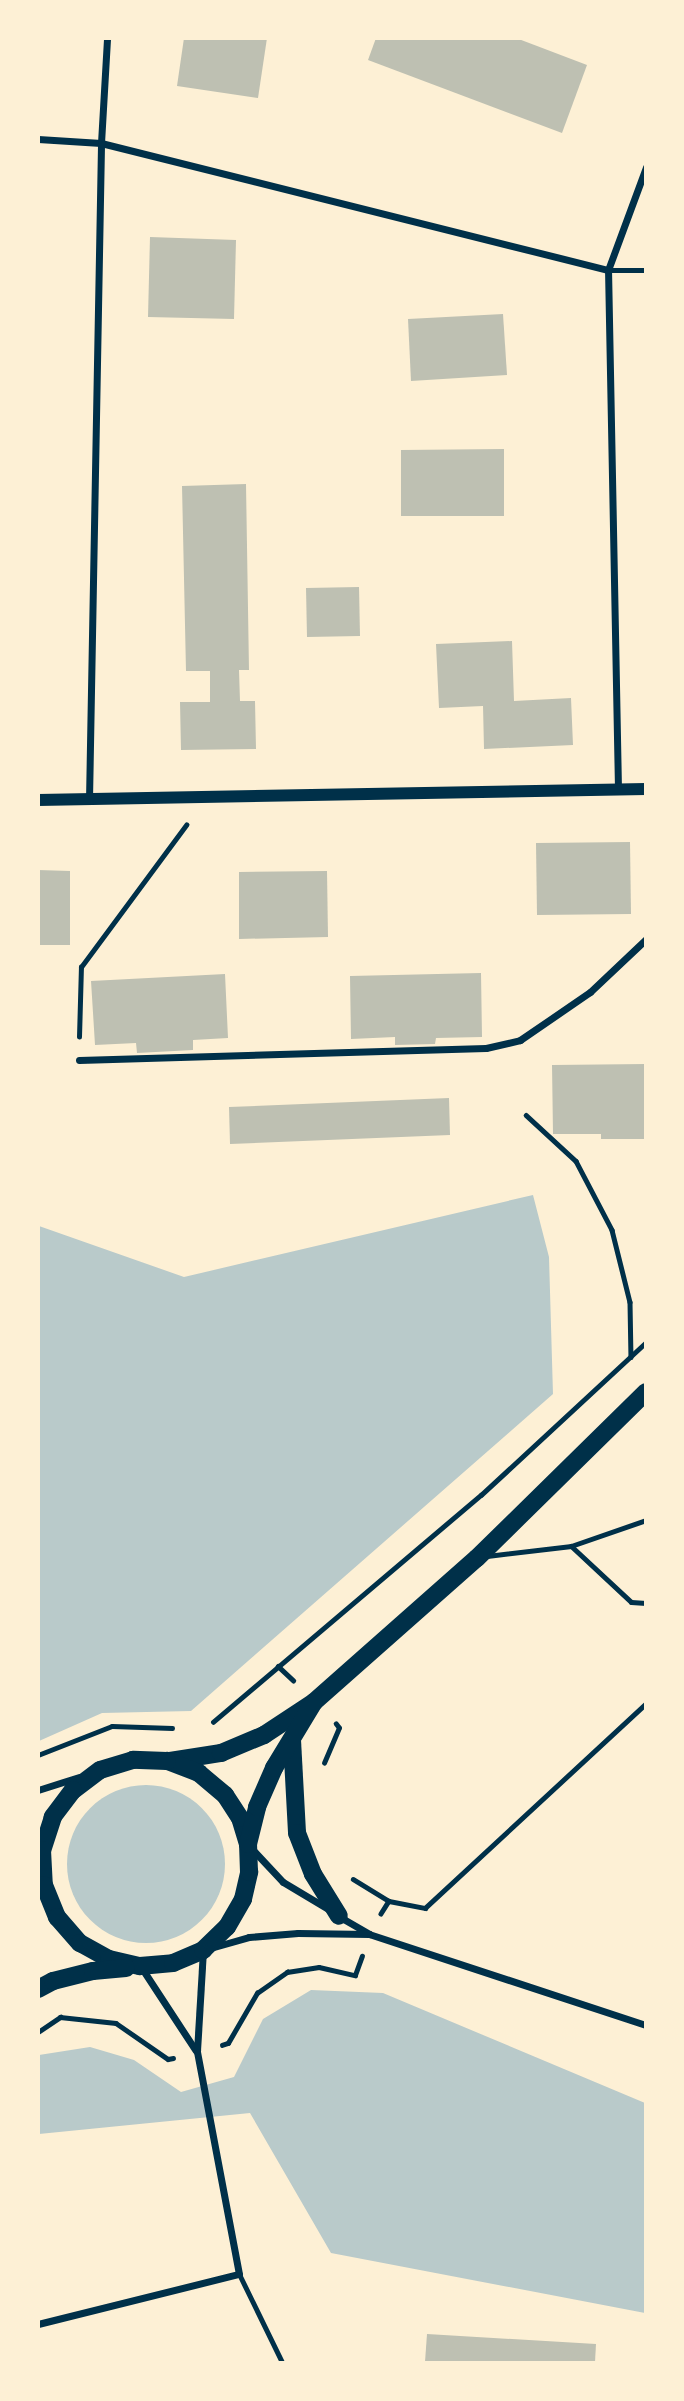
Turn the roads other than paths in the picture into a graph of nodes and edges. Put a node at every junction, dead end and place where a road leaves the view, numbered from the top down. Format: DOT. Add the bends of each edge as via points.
graph roads {
  1 [pos="107,38"];
  2 [pos="38,139"];
  3 [pos="101,144"];
  4 [pos="646,167"];
  5 [pos="608,270"];
  6 [pos="646,270"];
  7 [pos="618,789"];
  8 [pos="646,789"];
  9 [pos="38,800"];
  10 [pos="89,800"];
  11 [pos="646,939"];
  12 [pos="79,1060"];
  13 [pos="646,1392"];
  14 [pos="646,1520"];
  15 [pos="571,1546"];
  16 [pos="477,1558"];
  17 [pos="646,1603"];
  18 [pos="314,1702"];
  19 [pos="292,1740"];
  20 [pos="167,1761"];
  21 [pos="100,1770"];
  22 [pos="38,1790"];
  23 [pos="248,1844"];
  24 [pos="41,1881"];
  25 [pos="38,1906"];
  26 [pos="339,1916"];
  27 [pos="369,1934"];
  28 [pos="203,1950"];
  29 [pos="140,1966"];
  30 [pos="38,1989"];
  31 [pos="646,2025"];
  32 [pos="197,2051"];
  33 [pos="239,2274"];
  34 [pos="38,2324"];
  35 [pos="282,2362"];
  1 -- 3 [label="street"];
  2 -- 3 [label="street"];
  3 -- 5 [label="street"];
  3 -- 10 [label="street"];
  4 -- 5 [label="street"];
  5 -- 6 [label="lane"];
  5 -- 7 [label="street"];
  7 -- 8 [label="street"];
  7 -- 10 [label="street"];
  9 -- 10 [label="street"];
  11 -- 12 [label="street" via="580,999 520,1040 486,1048"];
  13 -- 16 [label="main road"];
  14 -- 15 [label="lane"];
  15 -- 16 [label="lane"];
  15 -- 17 [label="lane" via="631,1602"];
  16 -- 18 [label="main road"];
  18 -- 19 [label="main road"];
  18 -- 20 [label="main road" via="264,1735 221,1753"];
  19 -- 23 [label="main road" via="257,1807"];
  19 -- 26 [label="main road" via="297,1833 313,1874"];
  20 -- 21 [label="main road" via="133,1760"];
  20 -- 23 [label="main road" via="199,1773 225,1795 240,1818"];
  21 -- 22 [label="street"];
  21 -- 24 [label="main road" via="73,1790 52,1817"];
  23 -- 26 [label="street" via="283,1882"];
  23 -- 28 [label="main road" via="249,1872 243,1899 227,1927"];
  24 -- 25 [label="main road"];
  24 -- 29 [label="main road" via="57,1917 80,1943 109,1959"];
  26 -- 27 [label="street"];
  27 -- 28 [label="street" via="261,1936"];
  27 -- 31 [label="street"];
  28 -- 29 [label="main road" via="173,1963"];
  28 -- 32 [label="street"];
  29 -- 30 [label="main road" via="93,1971"];
  29 -- 32 [label="street"];
  32 -- 33 [label="street"];
  33 -- 34 [label="street"];
  33 -- 35 [label="lane"];
}
